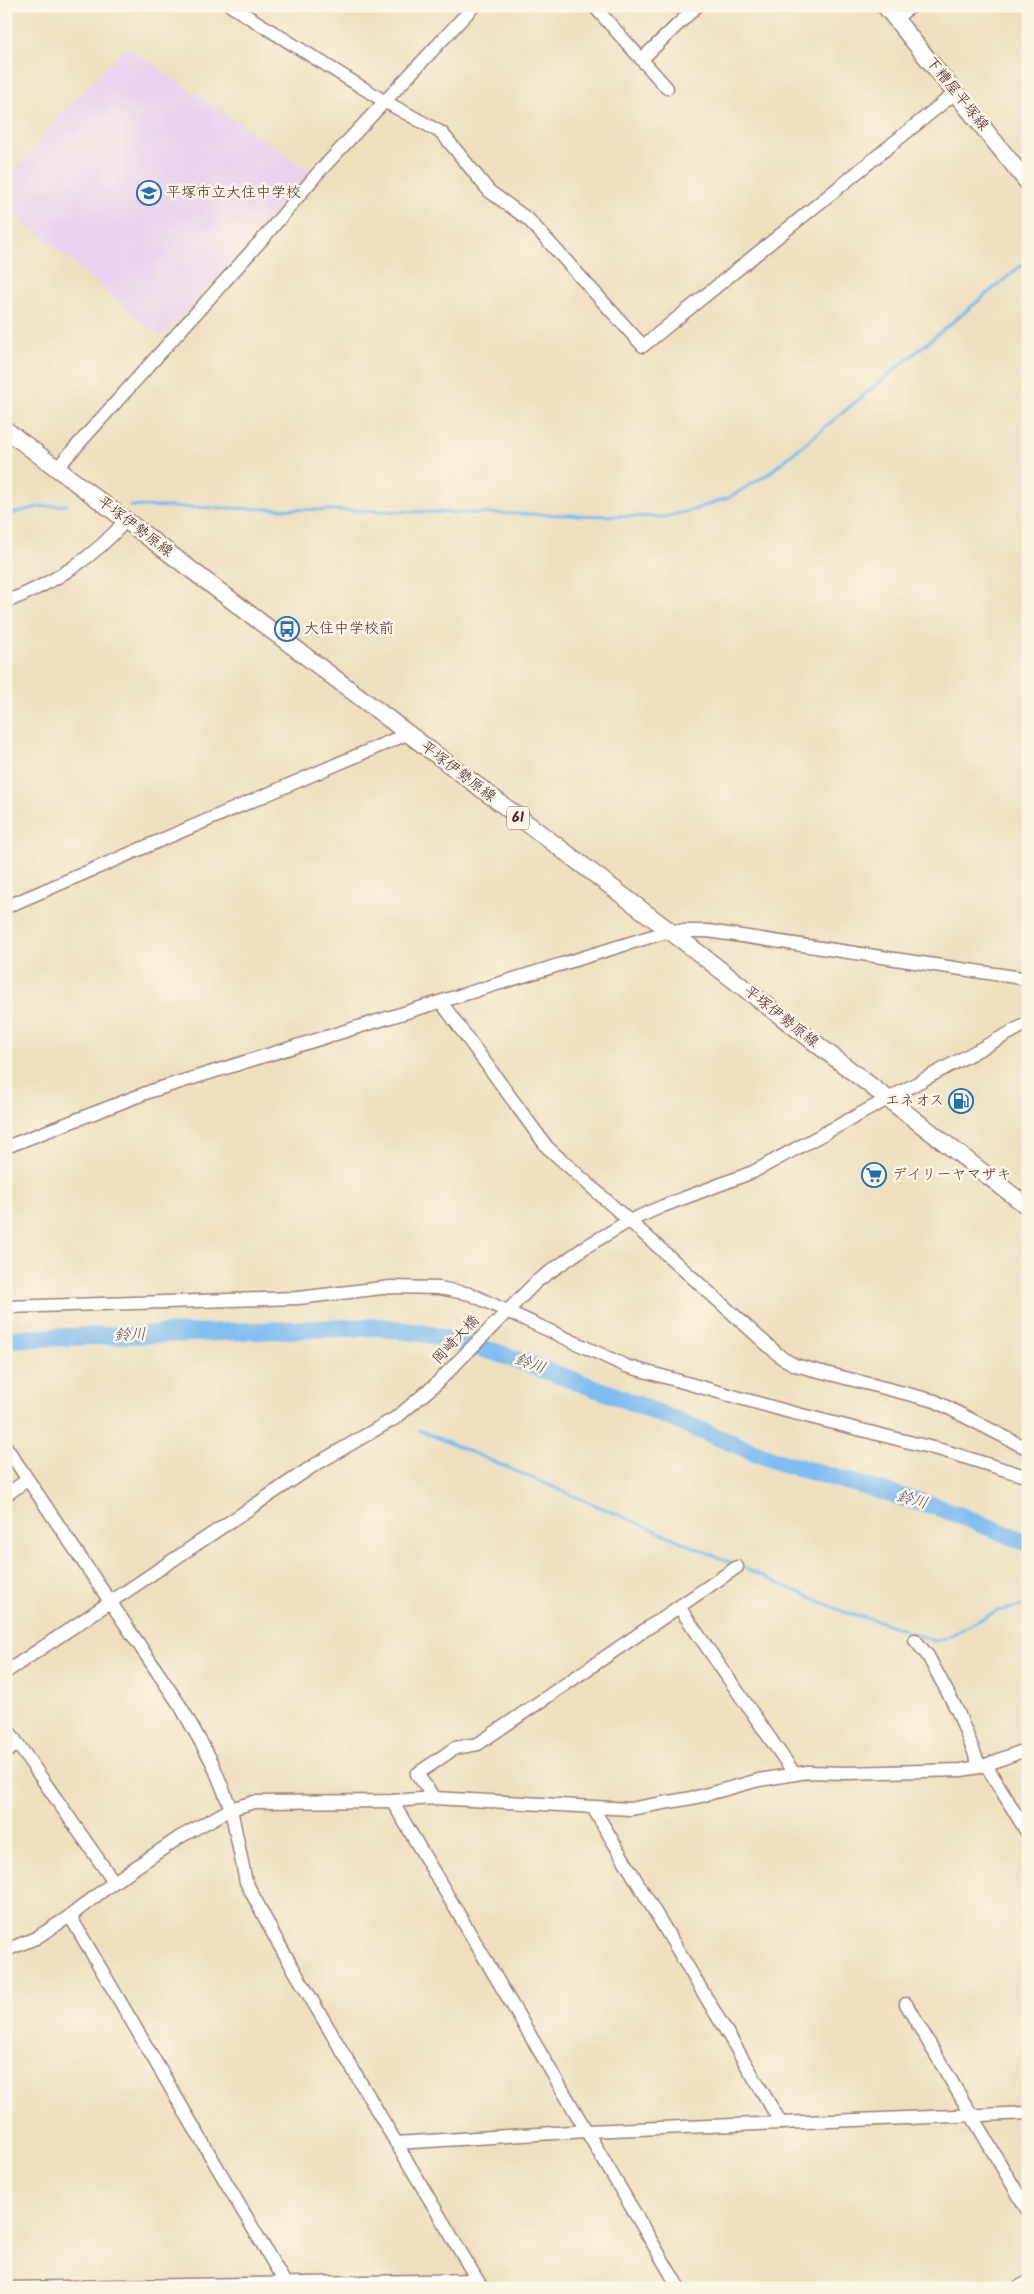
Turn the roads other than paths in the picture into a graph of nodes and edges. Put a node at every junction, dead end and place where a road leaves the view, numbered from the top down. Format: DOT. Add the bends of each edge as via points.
graph roads {
  1 [pos="231,6"];
  2 [pos="474,6"];
  3 [pos="594,6"];
  4 [pos="697,6"];
  5 [pos="912,6"];
  6 [pos="890,12"];
  7 [pos="642,59"];
  8 [pos="667,88"];
  9 [pos="955,93"];
  10 [pos="384,101"];
  11 [pos="1028,183"];
  12 [pos="6,430"];
  13 [pos="56,469"];
  14 [pos="126,520"];
  15 [pos="6,602"];
  16 [pos="407,734"];
  17 [pos="6,908"];
  18 [pos="669,931"];
  19 [pos="1028,979"];
  20 [pos="441,1002"];
  21 [pos="1028,1023"];
  22 [pos="886,1098"];
  23 [pos="6,1147"];
  24 [pos="1028,1207"];
  25 [pos="629,1221"];
  26 [pos="6,1307"];
  27 [pos="506,1311"];
  28 [pos="6,1447"];
  29 [pos="1028,1449"];
  30 [pos="1028,1476"];
  31 [pos="27,1480"];
  32 [pos="6,1495"];
  33 [pos="737,1567"];
  34 [pos="111,1602"];
  35 [pos="679,1607"];
  36 [pos="915,1640"];
  37 [pos="6,1672"];
  38 [pos="6,1727"];
  39 [pos="18,1744"];
  40 [pos="1028,1749"];
  41 [pos="6,1752"];
  42 [pos="983,1766"];
  43 [pos="794,1773"];
  44 [pos="434,1798"];
  45 [pos="392,1801"];
  46 [pos="593,1808"];
  47 [pos="231,1809"];
  48 [pos="1028,1834"];
  49 [pos="114,1882"];
  50 [pos="70,1916"];
  51 [pos="6,1950"];
  52 [pos="906,2004"];
  53 [pos="1028,2113"];
  54 [pos="972,2115"];
  55 [pos="781,2123"];
  56 [pos="587,2131"];
  57 [pos="396,2143"];
  58 [pos="1028,2210"];
  59 [pos="1028,2282"];
  60 [pos="479,2284"];
  61 [pos="287,2286"];
  62 [pos="7,2288"];
  63 [pos="679,2288"];
  64 [pos="1017,2288"];
  1 -- 10 [label="street"];
  2 -- 10 [label="street"];
  3 -- 7 [label="street"];
  4 -- 7 [label="street"];
  5 -- 6 [label="street"];
  6 -- 9 [label="main road, 下糟屋平塚線"];
  7 -- 8 [label="street"];
  9 -- 10 [label="street" via="643,346 529,220 484,186 442,134"];
  9 -- 11 [label="main road, 下糟屋平塚線"];
  10 -- 13 [label="street"];
  12 -- 13 [label="main road, 平塚伊勢原線 / 61"];
  13 -- 14 [label="main road, 平塚伊勢原線 / 61"];
  14 -- 15 [label="street" via="106,543 79,564 56,579"];
  14 -- 16 [label="main road, 平塚伊勢原線 / 61"];
  16 -- 17 [label="street"];
  16 -- 18 [label="main road, 平塚伊勢原線 / 61"];
  18 -- 19 [label="street" via="708,931"];
  18 -- 20 [label="street"];
  18 -- 22 [label="main road, 平塚伊勢原線 / 61"];
  20 -- 23 [label="street" via="151,1091"];
  20 -- 25 [label="street" via="547,1147"];
  21 -- 22 [label="street, 岡崎大橋"];
  22 -- 24 [label="main road, 平塚伊勢原線 / 61"];
  22 -- 25 [label="street, 岡崎大橋" via="753,1172"];
  25 -- 27 [label="street, 岡崎大橋" via="537,1281"];
  25 -- 29 [label="street" via="782,1358 935,1401"];
  26 -- 27 [label="street" via="298,1298 412,1287 470,1294"];
  27 -- 30 [label="street" via="626,1366"];
  27 -- 34 [label="street, 岡崎大橋" via="440,1381 397,1417 313,1466"];
  28 -- 31 [label="street"];
  31 -- 32 [label="street"];
  31 -- 34 [label="street"];
  33 -- 35 [label="street"];
  34 -- 37 [label="street, 岡崎大橋"];
  34 -- 47 [label="street" via="181,1707 212,1762"];
  35 -- 43 [label="street"];
  35 -- 44 [label="street" via="478,1744 455,1748 417,1774"];
  36 -- 42 [label="street" via="928,1656"];
  38 -- 39 [label="street"];
  39 -- 41 [label="street"];
  39 -- 49 [label="street"];
  40 -- 42 [label="street"];
  42 -- 43 [label="street" via="961,1770"];
  42 -- 48 [label="street"];
  43 -- 46 [label="street" via="654,1806"];
  44 -- 45 [label="street"];
  44 -- 46 [label="street"];
  45 -- 47 [label="street" via="254,1802"];
  45 -- 56 [label="street"];
  46 -- 55 [label="street"];
  47 -- 49 [label="street" via="180,1837"];
  47 -- 57 [label="street" via="246,1882"];
  49 -- 50 [label="street"];
  50 -- 51 [label="street" via="36,1938"];
  50 -- 61 [label="street"];
  52 -- 54 [label="street"];
  53 -- 54 [label="street"];
  54 -- 55 [label="street"];
  54 -- 58 [label="street"];
  55 -- 56 [label="street"];
  56 -- 57 [label="street"];
  56 -- 63 [label="street"];
  57 -- 60 [label="street"];
  59 -- 64 [label="street"];
  60 -- 61 [label="street"];
  61 -- 62 [label="street"];
}
